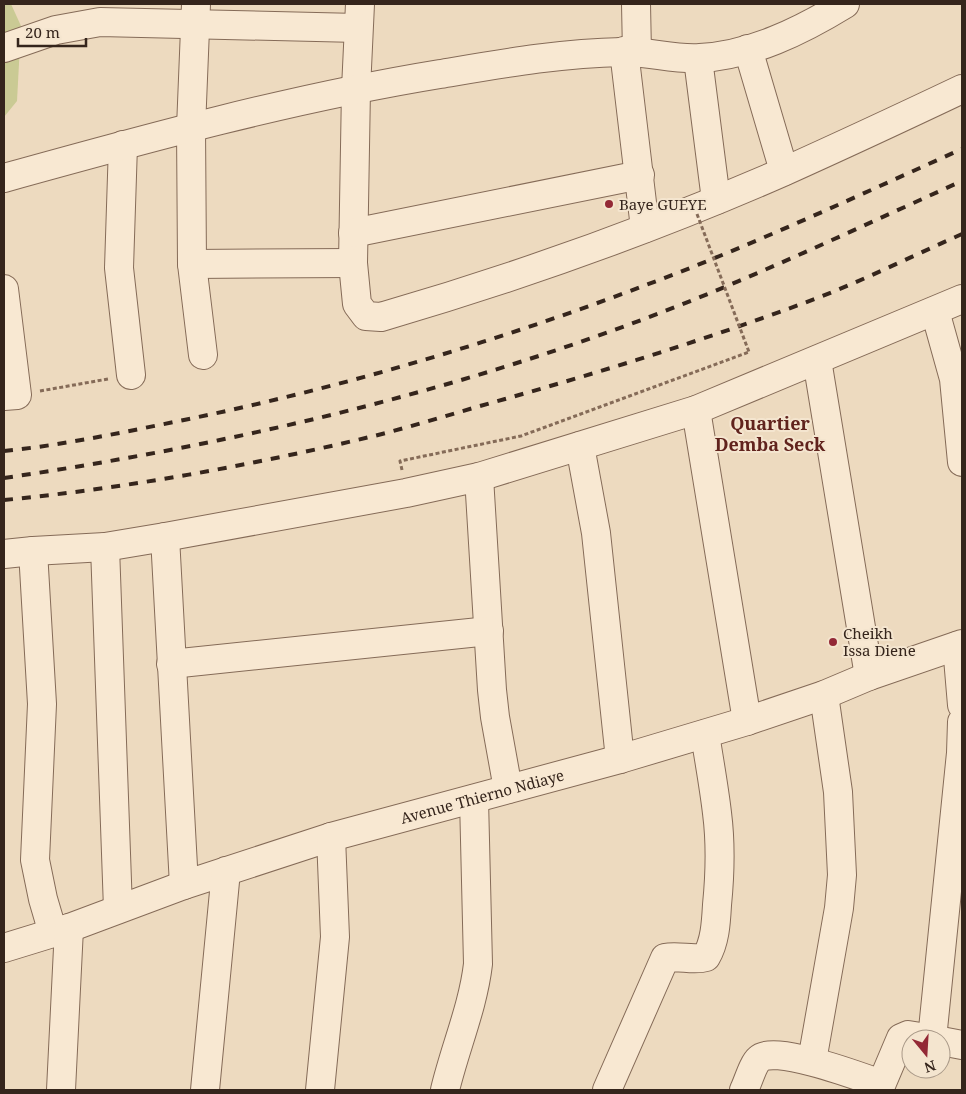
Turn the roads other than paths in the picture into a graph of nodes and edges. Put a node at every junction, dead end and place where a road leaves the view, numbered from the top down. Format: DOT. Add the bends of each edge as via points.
graph roads {
  1 [pos="636,4"];
  2 [pos="845,4"];
  3 [pos="813,12"];
  4 [pos="195,14"];
  5 [pos="359,16"];
  6 [pos="4,48"];
  7 [pos="748,50"];
  8 [pos="630,52"];
  9 [pos="698,58"];
  10 [pos="356,89"];
  11 [pos="962,89"];
  12 [pos="191,128"];
  13 [pos="123,145"];
  14 [pos="784,172"];
  15 [pos="640,175"];
  16 [pos="4,178"];
  17 [pos="706,207"];
  18 [pos="645,228"];
  19 [pos="353,233"];
  20 [pos="353,263"];
  21 [pos="192,264"];
  22 [pos="4,289"];
  23 [pos="962,299"];
  24 [pos="935,311"];
  25 [pos="203,355"];
  26 [pos="817,360"];
  27 [pos="131,375"];
  28 [pos="11,396"];
  29 [pos="696,410"];
  30 [pos="580,446"];
  31 [pos="962,462"];
  32 [pos="479,477"];
  33 [pos="165,537"];
  34 [pos="105,547"];
  35 [pos="32,551"];
  36 [pos="4,554"];
  37 [pos="488,631"];
  38 [pos="960,645"];
  39 [pos="170,664"];
  40 [pos="869,676"];
  41 [pos="824,695"];
  42 [pos="962,705"];
  43 [pos="747,721"];
  44 [pos="962,722"];
  45 [pos="705,734"];
  46 [pos="620,759"];
  47 [pos="960,779"];
  48 [pos="508,789"];
  49 [pos="474,799"];
  50 [pos="331,837"];
  51 [pos="226,871"];
  52 [pos="184,885"];
  53 [pos="118,909"];
  54 [pos="954,911"];
  55 [pos="61,930"];
  56 [pos="4,948"];
  57 [pos="935,1029"];
  58 [pos="901,1038"];
  59 [pos="812,1061"];
  60 [pos="880,1087"];
  61 [pos="61,1090"];
  62 [pos="205,1090"];
  63 [pos="320,1090"];
  64 [pos="445,1090"];
  65 [pos="607,1090"];
  66 [pos="744,1090"];
  1 -- 8 [label="street"];
  2 -- 3 [label="street"];
  3 -- 7 [label="street" via="780,38"];
  4 -- 5 [label="street"];
  4 -- 6 [label="street" via="100,22 56,30"];
  4 -- 12 [label="street"];
  5 -- 10 [label="street"];
  7 -- 9 [label="street"];
  7 -- 14 [label="street"];
  8 -- 9 [label="street"];
  8 -- 10 [label="street" via="503,64"];
  8 -- 15 [label="street"];
  9 -- 17 [label="street"];
  10 -- 12 [label="street"];
  10 -- 19 [label="street"];
  11 -- 14 [label="street"];
  12 -- 13 [label="street"];
  12 -- 21 [label="street"];
  13 -- 16 [label="street"];
  13 -- 27 [label="street" via="119,268"];
  14 -- 17 [label="street"];
  15 -- 18 [label="street"];
  15 -- 19 [label="street"];
  17 -- 18 [label="street"];
  18 -- 20 [label="street" via="499,281 381,317 366,316 357,304"];
  19 -- 20 [label="street"];
  20 -- 21 [label="street"];
  21 -- 25 [label="street"];
  22 -- 28 [label="street"];
  23 -- 24 [label="street"];
  24 -- 26 [label="street"];
  24 -- 31 [label="street" via="954,379"];
  26 -- 29 [label="street"];
  26 -- 40 [label="street"];
  29 -- 30 [label="street"];
  29 -- 43 [label="street"];
  30 -- 32 [label="street"];
  30 -- 46 [label="street" via="596,533"];
  32 -- 33 [label="street"];
  32 -- 37 [label="street"];
  33 -- 34 [label="street"];
  33 -- 39 [label="street"];
  34 -- 35 [label="street"];
  34 -- 53 [label="street"];
  35 -- 36 [label="street"];
  35 -- 55 [label="street" via="42,704 36,860 43,899"];
  37 -- 39 [label="street"];
  37 -- 48 [label="street" via="495,716"];
  38 -- 40 [label="street, Avenue Thierno Ndiaye"];
  38 -- 42 [label="street"];
  39 -- 52 [label="street"];
  40 -- 41 [label="street, Avenue Thierno Ndiaye"];
  41 -- 43 [label="street, Avenue Thierno Ndiaye"];
  41 -- 59 [label="street" via="838,792 842,875"];
  43 -- 45 [label="street, Avenue Thierno Ndiaye"];
  44 -- 47 [label="street"];
  45 -- 46 [label="street, Avenue Thierno Ndiaye"];
  45 -- 65 [label="street" via="719,848 719,885 710,950 706,958 665,958"];
  46 -- 48 [label="street, Avenue Thierno Ndiaye"];
  47 -- 54 [label="street"];
  48 -- 49 [label="street, Avenue Thierno Ndiaye"];
  49 -- 50 [label="street, Avenue Thierno Ndiaye"];
  49 -- 64 [label="street" via="478,964"];
  50 -- 51 [label="street, Avenue Thierno Ndiaye"];
  50 -- 63 [label="street" via="335,937"];
  51 -- 52 [label="street, Avenue Thierno Ndiaye"];
  51 -- 62 [label="street"];
  52 -- 53 [label="street, Avenue Thierno Ndiaye"];
  53 -- 55 [label="street, Avenue Thierno Ndiaye"];
  54 -- 57 [label="street"];
  55 -- 56 [label="street, Avenue Thierno Ndiaye"];
  55 -- 61 [label="street"];
  58 -- 60 [label="street"];
  59 -- 60 [label="street"];
  59 -- 66 [label="street" via="765,1055 758,1059"];
}
